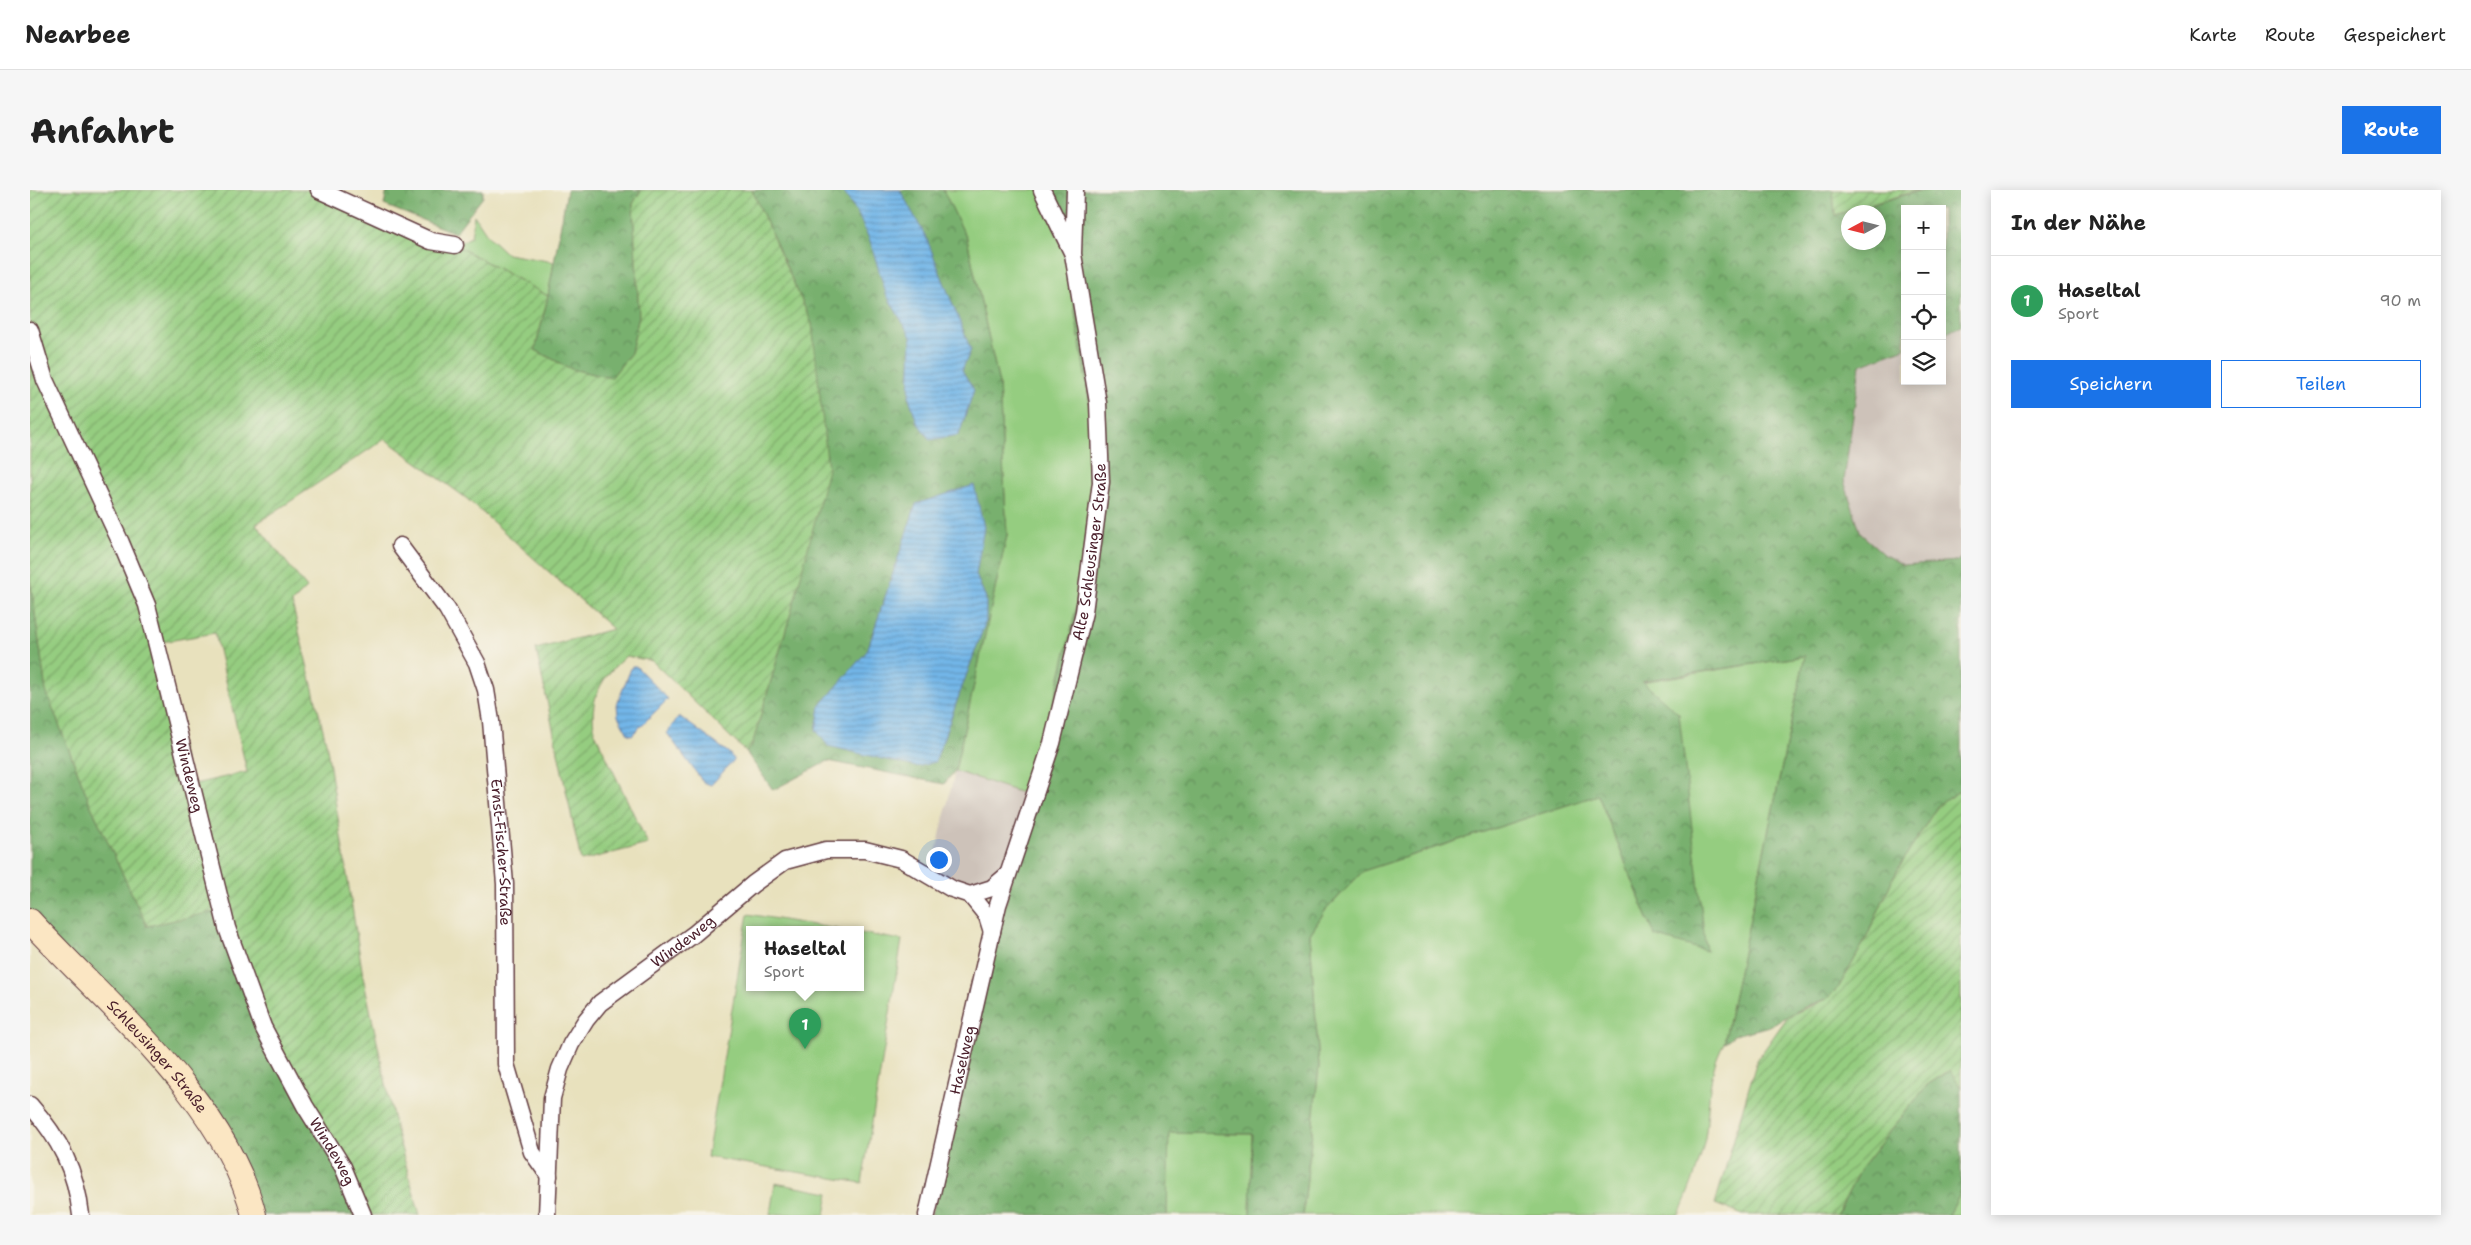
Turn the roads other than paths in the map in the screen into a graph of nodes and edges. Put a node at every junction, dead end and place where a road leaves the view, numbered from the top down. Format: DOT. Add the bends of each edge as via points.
graph roads {
  1 [pos="319,190"];
  2 [pos="1042,190"];
  3 [pos="1074,190"];
  4 [pos="455,245"];
  5 [pos="1073,254"];
  6 [pos="30,330"];
  7 [pos="400,546"];
  8 [pos="1006,876"];
  9 [pos="970,895"];
  10 [pos="998,905"];
  11 [pos="30,922"];
  12 [pos="992,934"];
  13 [pos="30,1105"];
  14 [pos="549,1176"];
  15 [pos="81,1215"];
  16 [pos="254,1215"];
  17 [pos="363,1215"];
  18 [pos="547,1215"];
  19 [pos="927,1215"];
  1 -- 4 [label="street" via="431,241"];
  2 -- 5 [label="street"];
  3 -- 5 [label="street, Alte Schleusinger Straße"];
  5 -- 8 [label="street, Alte Schleusinger Straße" via="1098,403 1101,482 1080,629 1052,743"];
  6 -- 17 [label="street, Windeweg" via="45,380 147,605 227,928 263,1027 305,1106 343,1167"];
  7 -- 14 [label="street, Ernst-Fischer-Straße" via="447,609 477,662 486,690 505,884 506,1064 532,1152"];
  8 -- 9 [label="street" via="992,888"];
  8 -- 10 [label="street, Alte Schleusinger Straße"];
  9 -- 12 [label="street, Windeweg" via="987,916"];
  9 -- 14 [label="street, Windeweg" via="952,889 902,859 865,850 826,850 785,862 600,1003 586,1020 560,1069 552,1098"];
  10 -- 12 [label="street, Haselweg"];
  11 -- 16 [label="main road, Schleusinger Straße" via="173,1072 230,1157"];
  12 -- 19 [label="street, Haselweg"];
  13 -- 15 [label="street" via="48,1125 70,1165 78,1189"];
  14 -- 18 [label="street, Windeweg"];
}
